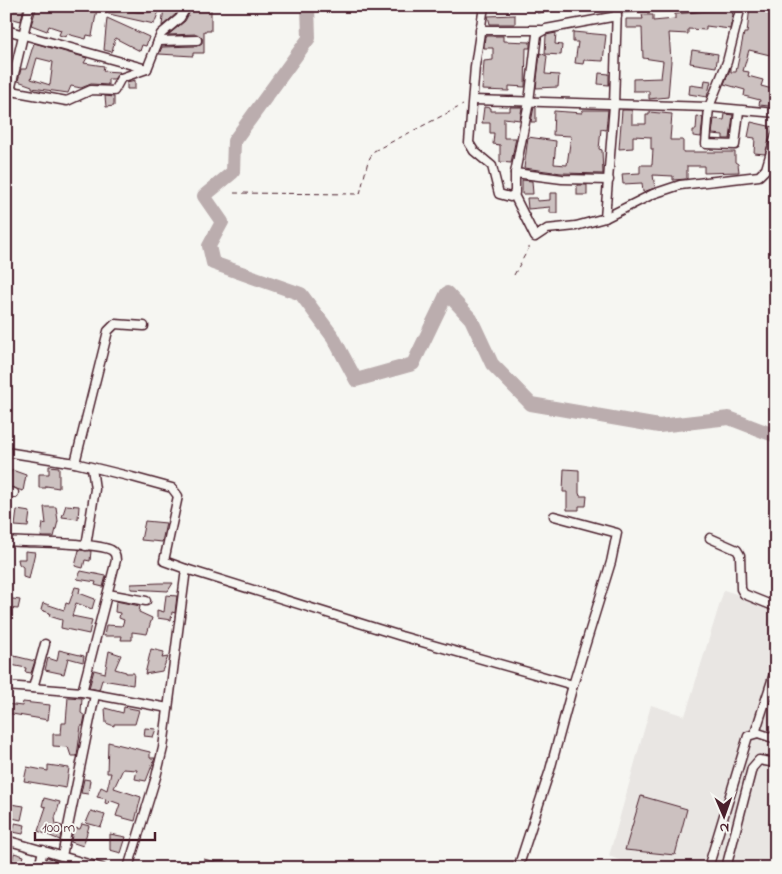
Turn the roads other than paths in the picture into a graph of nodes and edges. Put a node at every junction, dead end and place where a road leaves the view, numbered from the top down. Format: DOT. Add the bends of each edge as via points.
graph roads {
  1 [pos="30,6"];
  2 [pos="131,6"];
  3 [pos="150,6"];
  4 [pos="187,6"];
  5 [pos="484,6"];
  6 [pos="696,6"];
  7 [pos="741,6"];
  8 [pos="617,10"];
  9 [pos="6,30"];
  10 [pos="480,30"];
  11 [pos="541,30"];
  12 [pos="22,35"];
  13 [pos="197,40"];
  14 [pos="158,41"];
  15 [pos="147,69"];
  16 [pos="8,91"];
  17 [pos="473,100"];
  18 [pos="529,102"];
  19 [pos="614,105"];
  20 [pos="709,107"];
  21 [pos="739,111"];
  22 [pos="776,113"];
  23 [pos="776,135"];
  24 [pos="515,173"];
  25 [pos="610,180"];
  26 [pos="514,195"];
  27 [pos="605,218"];
  28 [pos="144,326"];
  29 [pos="6,452"];
  30 [pos="75,463"];
  31 [pos="92,468"];
  32 [pos="554,516"];
  33 [pos="710,538"];
  34 [pos="6,541"];
  35 [pos="86,546"];
  36 [pos="186,568"];
  37 [pos="108,594"];
  38 [pos="146,601"];
  39 [pos="776,607"];
  40 [pos="45,644"];
  41 [pos="776,668"];
  42 [pos="573,684"];
  43 [pos="6,686"];
  44 [pos="33,688"];
  45 [pos="82,692"];
  46 [pos="95,695"];
  47 [pos="168,708"];
  48 [pos="755,733"];
  49 [pos="776,739"];
  50 [pos="776,762"];
  51 [pos="6,840"];
  52 [pos="42,850"];
  53 [pos="62,856"];
  54 [pos="80,864"];
  55 [pos="39,868"];
  56 [pos="102,868"];
  57 [pos="128,868"];
  58 [pos="518,868"];
  59 [pos="708,868"];
  60 [pos="726,868"];
  1 -- 12 [label="street"];
  2 -- 3 [label="street"];
  4 -- 14 [label="street" via="180,18 165,28"];
  5 -- 10 [label="street"];
  6 -- 8 [label="street"];
  7 -- 20 [label="street" via="727,62"];
  8 -- 11 [label="street"];
  8 -- 19 [label="street"];
  9 -- 12 [label="street"];
  10 -- 11 [label="street"];
  10 -- 17 [label="street"];
  11 -- 18 [label="street" via="536,39"];
  12 -- 15 [label="street"];
  12 -- 16 [label="street"];
  13 -- 14 [label="street"];
  14 -- 15 [label="street"];
  15 -- 16 [label="street" via="121,78 114,91 91,90 70,101"];
  17 -- 18 [label="street"];
  17 -- 26 [label="street" via="470,148 492,166 499,194"];
  18 -- 19 [label="street"];
  18 -- 24 [label="street"];
  19 -- 20 [label="street"];
  19 -- 25 [label="street"];
  20 -- 21 [label="street"];
  20 -- 21 [label="street" via="706,144 710,145 735,145"];
  21 -- 22 [label="street"];
  23 -- 27 [label="street" via="766,169 759,176 680,185 652,194"];
  24 -- 25 [label="street"];
  24 -- 26 [label="street"];
  25 -- 27 [label="street"];
  26 -- 27 [label="street" via="536,237 547,230"];
  28 -- 30 [label="street" via="115,324 108,331"];
  29 -- 30 [label="street"];
  30 -- 31 [label="street"];
  31 -- 35 [label="street" via="95,489"];
  31 -- 36 [label="street" via="177,492 178,501 164,561"];
  32 -- 42 [label="street" via="617,533"];
  33 -- 39 [label="street" via="737,550 744,594"];
  34 -- 35 [label="street"];
  35 -- 37 [label="street" via="111,550 116,555"];
  36 -- 42 [label="street" via="401,636"];
  36 -- 47 [label="street"];
  37 -- 38 [label="street"];
  37 -- 45 [label="street"];
  40 -- 44 [label="street"];
  41 -- 48 [label="street"];
  42 -- 58 [label="street" via="550,770"];
  43 -- 44 [label="street"];
  44 -- 45 [label="street"];
  45 -- 46 [label="street"];
  46 -- 47 [label="street"];
  46 -- 53 [label="street"];
  47 -- 57 [label="street" via="156,777"];
  48 -- 49 [label="street"];
  48 -- 59 [label="street" via="746,740"];
  50 -- 60 [label="street" via="759,760 752,768"];
  51 -- 52 [label="street"];
  52 -- 53 [label="street"];
  52 -- 55 [label="street"];
  53 -- 54 [label="street"];
  54 -- 56 [label="street"];
}
